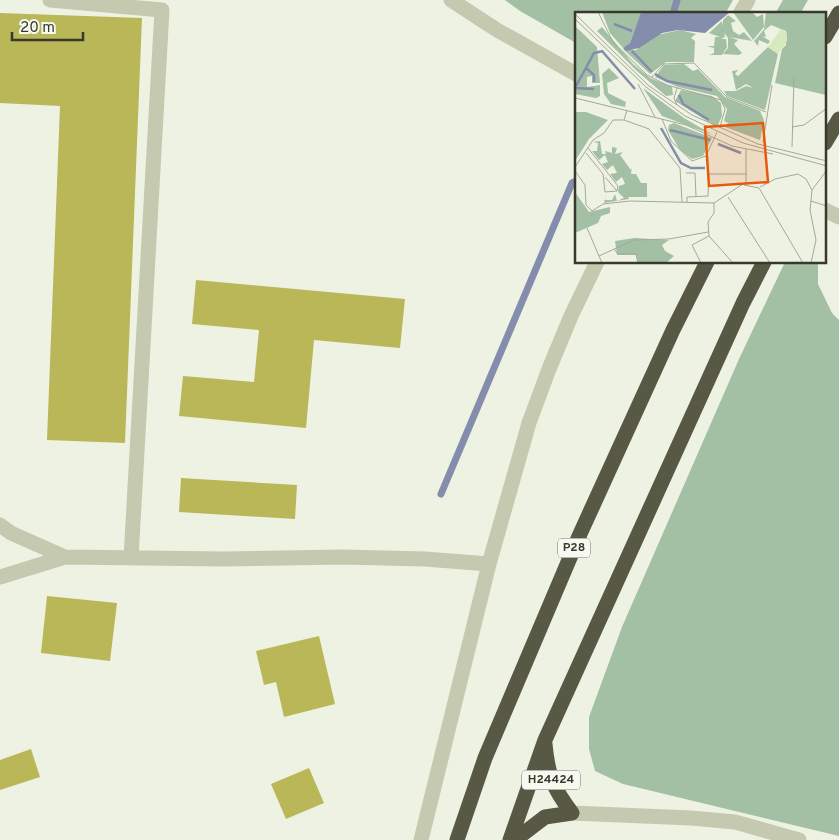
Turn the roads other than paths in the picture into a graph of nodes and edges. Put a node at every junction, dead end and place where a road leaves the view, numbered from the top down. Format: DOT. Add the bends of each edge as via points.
graph roads {
  1 [pos="50,0"];
  2 [pos="451,0"];
  3 [pos="748,0"];
  4 [pos="741,12"];
  5 [pos="839,13"];
  6 [pos="826,35"];
  7 [pos="574,73"];
  8 [pos="839,119"];
  9 [pos="826,142"];
  10 [pos="826,210"];
  11 [pos="839,217"];
  12 [pos="596,264"];
  13 [pos="706,264"];
  14 [pos="763,264"];
  15 [pos="0,525"];
  16 [pos="65,557"];
  17 [pos="131,558"];
  18 [pos="489,564"];
  19 [pos="0,577"];
  20 [pos="545,740"];
  21 [pos="572,813"];
  22 [pos="421,840"];
  23 [pos="457,840"];
  24 [pos="510,840"];
  25 [pos="515,840"];
  26 [pos="798,840"];
  1 -- 17 [label="street" via="162,10"];
  2 -- 7 [label="street"];
  3 -- 4 [label="street"];
  5 -- 6 [label="highway"];
  8 -- 9 [label="highway"];
  10 -- 11 [label="street"];
  12 -- 18 [label="street" via="571,316 526,432"];
  13 -- 23 [label="highway, Р28" via="580,534 485,758"];
  14 -- 20 [label="highway"];
  15 -- 16 [label="street"];
  16 -- 17 [label="street"];
  16 -- 19 [label="street"];
  17 -- 18 [label="street" via="342,557"];
  18 -- 22 [label="street"];
  20 -- 21 [label="highway, Н24424" via="552,781"];
  20 -- 24 [label="highway"];
  21 -- 25 [label="highway" via="545,818"];
  21 -- 26 [label="street" via="735,822"];
}
